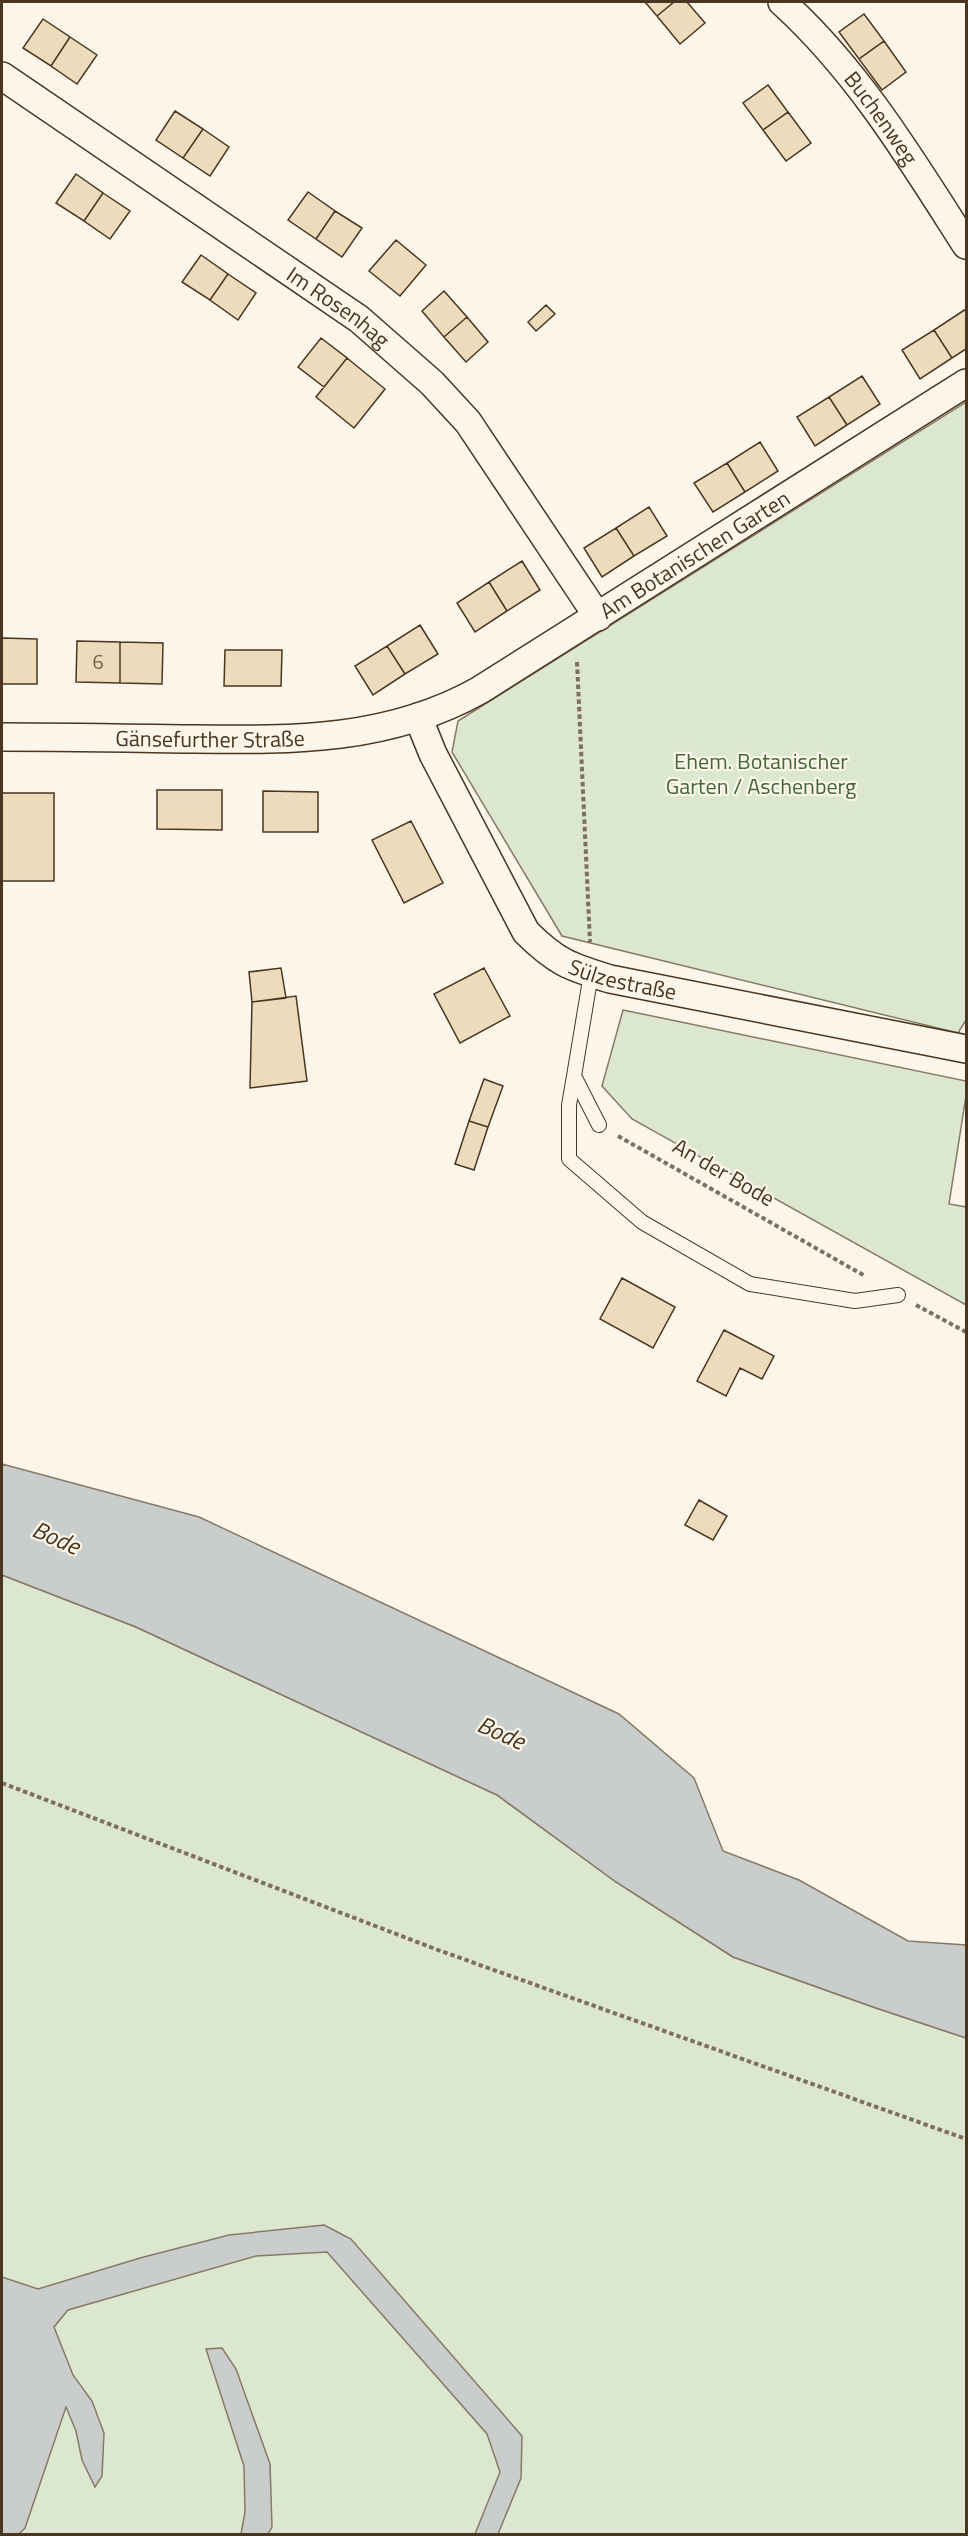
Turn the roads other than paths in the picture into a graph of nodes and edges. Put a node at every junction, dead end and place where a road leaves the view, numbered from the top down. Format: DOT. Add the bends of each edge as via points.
graph roads {
  1 [pos="782,2"];
  2 [pos="2,76"];
  3 [pos="966,245"];
  4 [pos="966,383"];
  5 [pos="598,617"];
  6 [pos="417,717"];
  7 [pos="2,737"];
  8 [pos="591,974"];
  9 [pos="966,1049"];
  10 [pos="574,1076"];
  11 [pos="599,1125"];
  12 [pos="898,1295"];
  1 -- 3 [label="street, Buchenweg" via="811,28 886,120"];
  2 -- 5 [label="street, Im Rosenhag" via="359,319 432,383 468,422"];
  4 -- 5 [label="street, Am Botanischen Garten"];
  5 -- 6 [label="street, Am Botanischen Garten" via="465,699"];
  6 -- 7 [label="street, Gänsefurther Straße" via="357,734 275,740"];
  6 -- 8 [label="street, Sülzestraße" via="526,932 548,954"];
  8 -- 9 [label="street, Sülzestraße"];
  8 -- 10 [label="lane"];
  10 -- 11 [label="lane"];
  10 -- 12 [label="lane" via="569,1105 569,1159 642,1222 750,1284 855,1301"];
}
